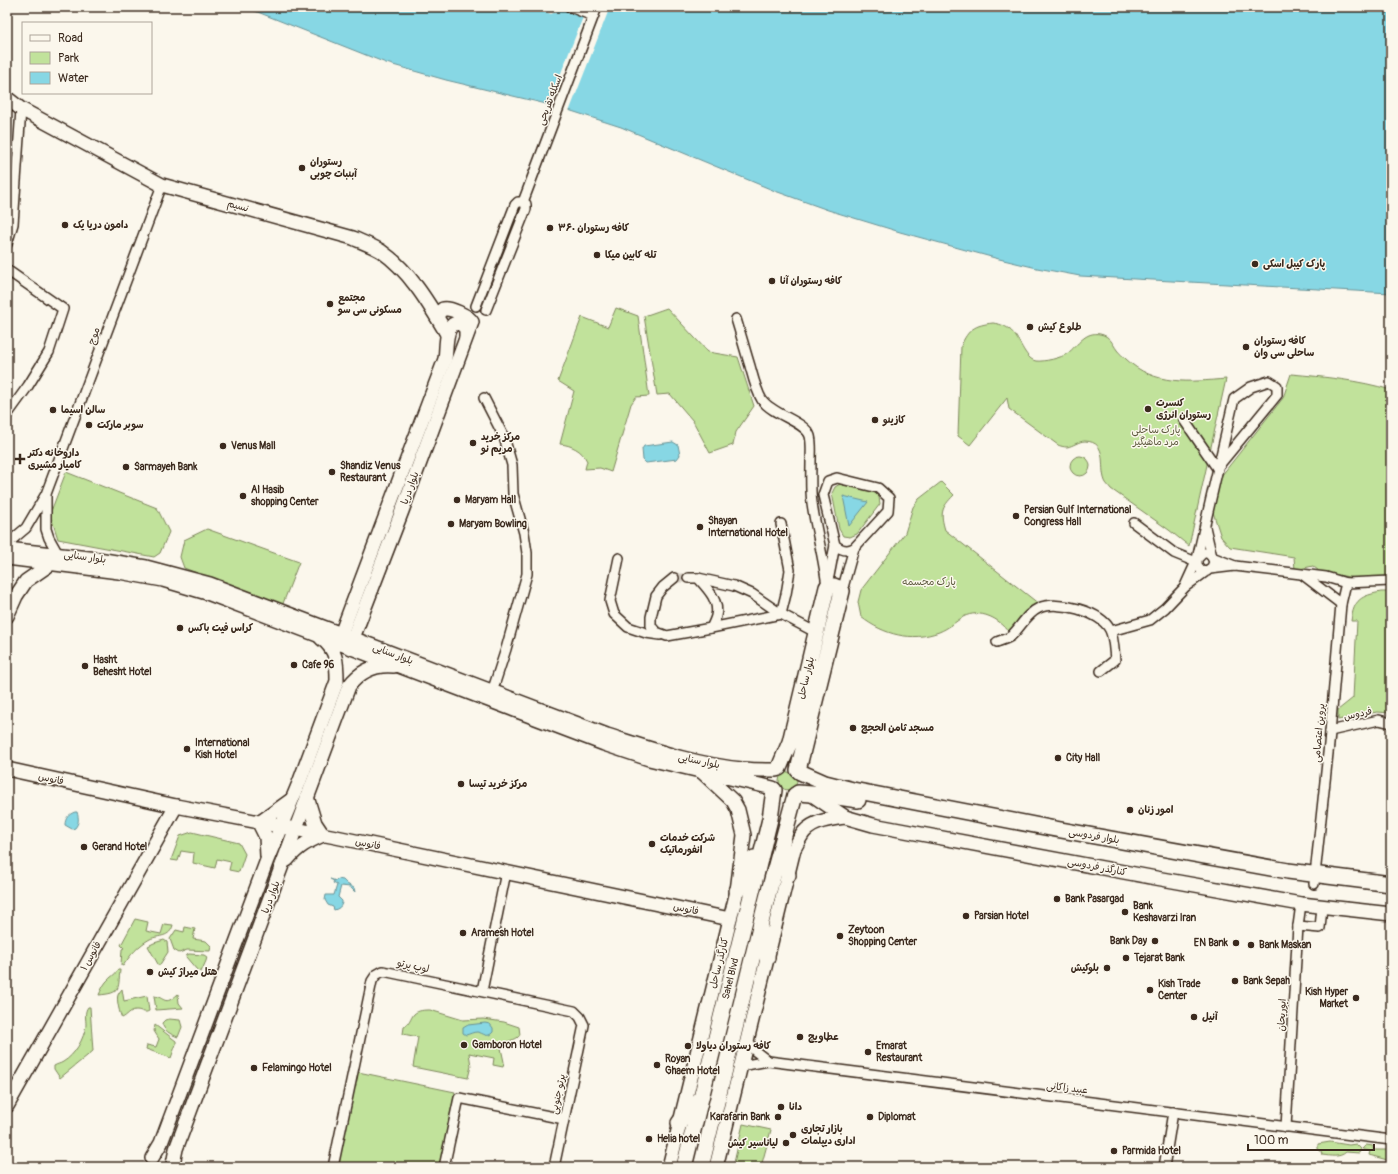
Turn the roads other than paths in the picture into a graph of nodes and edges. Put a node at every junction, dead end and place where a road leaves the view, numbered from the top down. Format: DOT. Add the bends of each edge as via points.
graph roads {
  1 [pos="570,7"];
  2 [pos="595,12"];
  3 [pos="7,98"];
  4 [pos="21,109"];
  5 [pos="162,185"];
  6 [pos="523,202"];
  7 [pos="7,244"];
  8 [pos="7,270"];
  9 [pos="476,306"];
  10 [pos="486,310"];
  11 [pos="437,317"];
  12 [pos="736,319"];
  13 [pos="447,334"];
  14 [pos="466,337"];
  15 [pos="484,398"];
  16 [pos="7,415"];
  17 [pos="1184,420"];
  18 [pos="418,450"];
  19 [pos="1217,468"];
  20 [pos="46,494"];
  21 [pos="1134,523"];
  22 [pos="781,524"];
  23 [pos="1205,525"];
  24 [pos="7,544"];
  25 [pos="835,545"];
  26 [pos="854,548"];
  27 [pos="7,549"];
  28 [pos="1212,557"];
  29 [pos="7,558"];
  30 [pos="55,558"];
  31 [pos="619,558"];
  32 [pos="1197,561"];
  33 [pos="1235,566"];
  34 [pos="1208,570"];
  35 [pos="1302,574"];
  36 [pos="674,578"];
  37 [pos="1391,581"];
  38 [pos="1346,583"];
  39 [pos="827,587"];
  40 [pos="1185,587"];
  41 [pos="842,591"];
  42 [pos="1341,604"];
  43 [pos="781,614"];
  44 [pos="7,616"];
  45 [pos="711,628"];
  46 [pos="1111,631"];
  47 [pos="314,633"];
  48 [pos="817,633"];
  49 [pos="347,636"];
  50 [pos="667,636"];
  51 [pos="997,642"];
  52 [pos="401,667"];
  53 [pos="1100,671"];
  54 [pos="492,692"];
  55 [pos="1391,723"];
  56 [pos="1330,731"];
  57 [pos="7,769"];
  58 [pos="778,769"];
  59 [pos="701,771"];
  60 [pos="799,771"];
  61 [pos="774,789"];
  62 [pos="801,794"];
  63 [pos="307,797"];
  64 [pos="292,798"];
  65 [pos="176,806"];
  66 [pos="845,817"];
  67 [pos="259,823"];
  68 [pos="281,827"];
  69 [pos="295,830"];
  70 [pos="323,835"];
  71 [pos="765,838"];
  72 [pos="781,848"];
  73 [pos="267,860"];
  74 [pos="282,866"];
  75 [pos="506,872"];
  76 [pos="788,875"];
  77 [pos="1315,880"];
  78 [pos="1391,884"];
  79 [pos="737,891"];
  80 [pos="1391,893"];
  81 [pos="1301,904"];
  82 [pos="1322,907"];
  83 [pos="1391,914"];
  84 [pos="730,918"];
  85 [pos="1298,926"];
  86 [pos="760,928"];
  87 [pos="767,958"];
  88 [pos="482,991"];
  89 [pos="584,1025"];
  90 [pos="747,1039"];
  91 [pos="768,1061"];
  92 [pos="741,1066"];
  93 [pos="701,1097"];
  94 [pos="7,1106"];
  95 [pos="1173,1112"];
  96 [pos="564,1119"];
  97 [pos="680,1124"];
  98 [pos="1286,1127"];
  99 [pos="1391,1140"];
  100 [pos="150,1162"];
  101 [pos="173,1166"];
  102 [pos="333,1167"];
  103 [pos="444,1167"];
  104 [pos="554,1167"];
  105 [pos="669,1167"];
  106 [pos="684,1167"];
  107 [pos="701,1167"];
  108 [pos="716,1167"];
  109 [pos="1164,1167"];
  1 -- 2 [label="street"];
  2 -- 6 [label="street, اسکله تفریحی"];
  3 -- 4 [label="main road, نسیم"];
  4 -- 5 [label="main road, نسیم"];
  4 -- 7 [label="street" via="13,224"];
  5 -- 11 [label="main road, نسیم" via="353,238 380,251 398,264"];
  5 -- 20 [label="street, موج"];
  6 -- 9 [label="street" via="515,205"];
  6 -- 10 [label="street" via="526,209"];
  8 -- 16 [label="street" via="63,309 49,352"];
  11 -- 13 [label="main road, نسیم"];
  11 -- 14 [label="main road, بلوار دریا" via="447,308 467,316 472,322"];
  12 -- 39 [label="street" via="754,383 763,400 772,409 800,424 810,436 812,503"];
  13 -- 14 [label="main road" via="452,324 456,323 466,329"];
  13 -- 18 [label="main road, بلوار دریا" via="445,359"];
  14 -- 18 [label="main road, بلوار دریا"];
  15 -- 54 [label="street" via="504,437 512,465 513,494 527,553 527,574"];
  17 -- 19 [label="street"];
  18 -- 49 [label="main road, بلوار دریا"];
  19 -- 19 [label="street" via="1277,396 1277,386 1269,382 1251,387 1234,399"];
  19 -- 23 [label="street"];
  20 -- 24 [label="street" via="26,528"];
  20 -- 30 [label="street" via="46,529"];
  21 -- 32 [label="street" via="1174,553"];
  22 -- 43 [label="street" via="790,570"];
  23 -- 28 [label="street"];
  23 -- 32 [label="street"];
  25 -- 26 [label="street" via="850,551"];
  25 -- 26 [label="street" via="823,495 828,481 837,478 878,488 888,498 888,511"];
  25 -- 39 [label="street"];
  26 -- 41 [label="street"];
  27 -- 30 [label="main road, بلوار سنایی"];
  28 -- 32 [label="street" via="1205,553 1200,555"];
  28 -- 33 [label="street"];
  28 -- 34 [label="street" via="1214,565"];
  29 -- 30 [label="main road, بلوار سنایی"];
  30 -- 44 [label="main road" via="26,581"];
  30 -- 47 [label="main road, بلوار سنایی" via="163,580 207,593"];
  30 -- 49 [label="main road, بلوار سنایی" via="98,559 146,567 210,584"];
  31 -- 50 [label="street" via="610,601 614,614 628,627"];
  32 -- 34 [label="street" via="1201,570"];
  32 -- 40 [label="street"];
  33 -- 34 [label="street"];
  33 -- 35 [label="street"];
  34 -- 40 [label="street"];
  35 -- 38 [label="street"];
  35 -- 42 [label="street"];
  36 -- 50 [label="street" via="662,587 656,596 651,617 656,632"];
  37 -- 38 [label="street"];
  38 -- 42 [label="street, پروین اعتصامی"];
  39 -- 41 [label="main road" via="834,586"];
  39 -- 48 [label="main road, بلوار ساحل"];
  40 -- 46 [label="street" via="1150,620"];
  41 -- 60 [label="main road, بلوار ساحل"];
  42 -- 56 [label="street, پروین اعتصامی"];
  43 -- 45 [label="street"];
  43 -- 45 [label="street" via="752,594 734,586 693,578 708,590 714,600 717,609"];
  43 -- 48 [label="street"];
  45 -- 50 [label="street"];
  46 -- 51 [label="street" via="1106,623 1081,609 1052,605 1029,614 1010,636"];
  46 -- 53 [label="street" via="1115,660"];
  47 -- 52 [label="main road, بلوار سنایی"];
  47 -- 64 [label="main road, بلوار دریا" via="332,649 337,666 337,681"];
  48 -- 58 [label="main road, بلوار ساحل" via="790,742"];
  49 -- 54 [label="main road, بلوار سنایی"];
  52 -- 59 [label="main road, بلوار سنایی" via="604,744 649,759"];
  52 -- 63 [label="main road, بلوار دریا" via="386,665 370,669 355,677 349,686"];
  54 -- 58 [label="main road, بلوار سنایی" via="651,750 734,768"];
  55 -- 56 [label="street, فردوس" via="1379,720"];
  56 -- 77 [label="street, پروین اعتصامی"];
  57 -- 65 [label="main road, فانوس"];
  58 -- 60 [label="main road" via="788,765"];
  58 -- 61 [label="main road" via="773,775"];
  59 -- 61 [label="main road, بلوار سنایی"];
  59 -- 79 [label="main road, کنارگذر ساحل" via="733,801 738,810 744,835"];
  60 -- 62 [label="main road" via="803,780"];
  60 -- 77 [label="main road, بلوار فردوسی" via="824,783 853,790"];
  61 -- 62 [label="main road" via="781,796"];
  61 -- 71 [label="main road, Sahel Blvd"];
  62 -- 66 [label="main road, کنارگذر فردوسی"];
  62 -- 72 [label="main road, Sahel Blvd" via="786,824"];
  62 -- 77 [label="main road, بلوار فردوسی" via="850,799 1286,881"];
  63 -- 69 [label="main road, بلوار دریا"];
  63 -- 70 [label="main road" via="315,823"];
  64 -- 67 [label="main road"];
  64 -- 68 [label="main road, بلوار دریا"];
  65 -- 67 [label="main road, فانوس"];
  65 -- 94 [label="main road, فانوس ۱"];
  66 -- 76 [label="main road" via="828,819 813,825 803,833 794,849"];
  66 -- 81 [label="main road, کنارگذر فردوسی" via="873,825"];
  67 -- 68 [label="main road, فانوس"];
  67 -- 73 [label="main road" via="266,837"];
  68 -- 69 [label="main road, فانوس"];
  68 -- 73 [label="main road, بلوار دریا"];
  69 -- 70 [label="main road, فانوس"];
  69 -- 74 [label="main road, بلوار دریا"];
  70 -- 74 [label="main road" via="297,849"];
  70 -- 75 [label="main road, فانوس"];
  71 -- 79 [label="main road"];
  71 -- 93 [label="main road, Sahel Blvd"];
  72 -- 76 [label="main road"];
  72 -- 86 [label="main road, Sahel Blvd"];
  73 -- 100 [label="main road, بلوار دریا" via="161,1143"];
  74 -- 101 [label="main road, بلوار دریا" via="176,1149"];
  75 -- 84 [label="main road, فانوس"];
  75 -- 88 [label="street"];
  76 -- 87 [label="main road"];
  77 -- 78 [label="main road, بلوار فردوسی"];
  77 -- 80 [label="main road, بلوار فردوسی"];
  79 -- 84 [label="main road, کنارگذر ساحل"];
  81 -- 82 [label="main road, کنارگذر فردوسی"];
  81 -- 85 [label="street, ابوریحان"];
  82 -- 83 [label="main road, کنارگذر فردوسی"];
  82 -- 85 [label="street" via="1320,928"];
  84 -- 97 [label="main road, کنارگذر ساحل"];
  85 -- 98 [label="street, ابوریحان"];
  86 -- 87 [label="main road"];
  86 -- 107 [label="main road, Sahel Blvd"];
  87 -- 90 [label="main road"];
  88 -- 89 [label="street, لوپ پرتو" via="574,1010"];
  88 -- 102 [label="street, لوپ پرتو" via="383,971 376,975 372,981"];
  89 -- 96 [label="street, پرتو جنوبی"];
  90 -- 91 [label="street" via="755,1051"];
  90 -- 92 [label="main road"];
  91 -- 92 [label="street, عبید زاکانی"];
  91 -- 95 [label="street, عبید زاکانی"];
  92 -- 108 [label="main road"];
  93 -- 97 [label="main road"];
  93 -- 106 [label="main road, Sahel Blvd"];
  95 -- 98 [label="street, عبید زاکانی"];
  95 -- 109 [label="street"];
  96 -- 103 [label="street" via="459,1098"];
  96 -- 104 [label="street, پرتو جنوبی"];
  97 -- 105 [label="main road, کنارگذر ساحل"];
  98 -- 99 [label="street, عبید زاکانی"];
  100 -- 101 [label="main road" via="160,1155 168,1158"];
}
